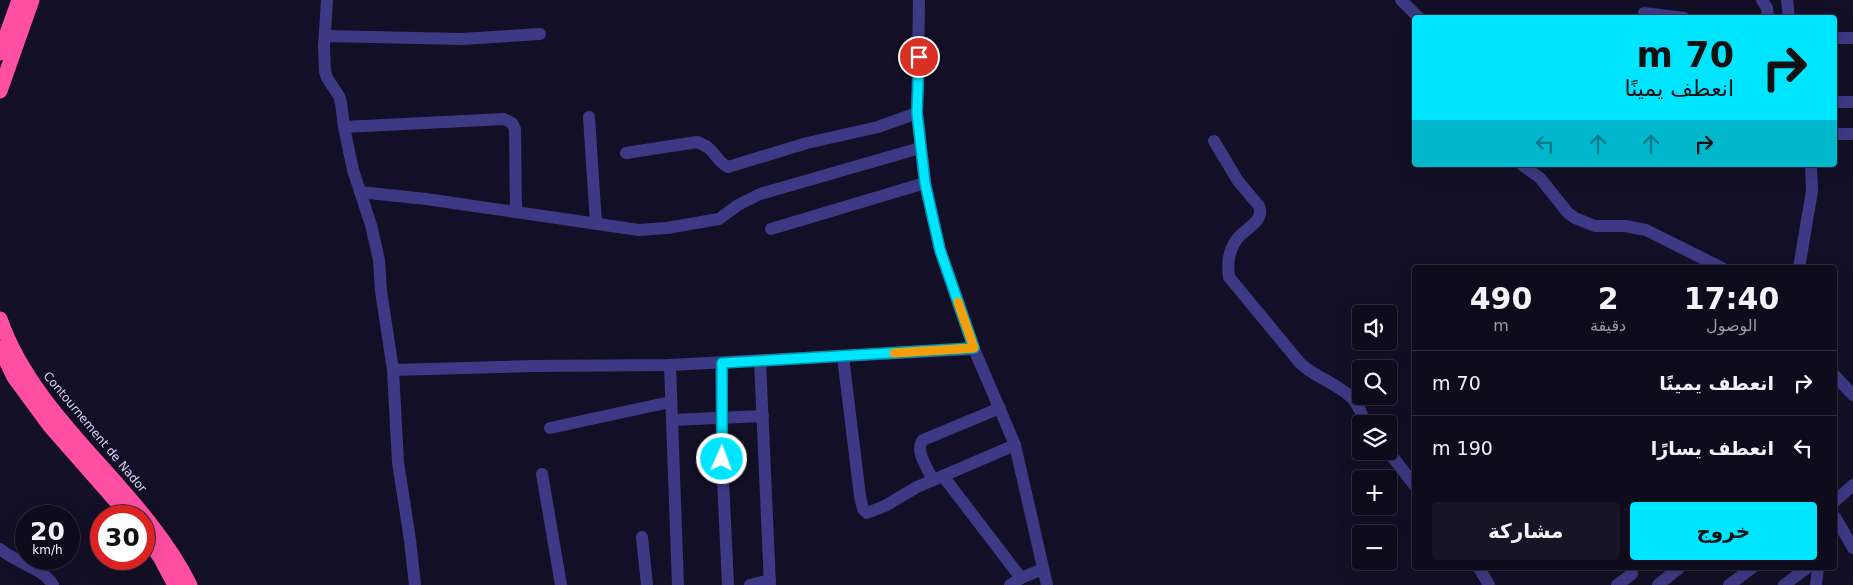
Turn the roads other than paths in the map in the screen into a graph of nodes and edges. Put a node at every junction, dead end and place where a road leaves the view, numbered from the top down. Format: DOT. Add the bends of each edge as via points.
graph roads {
  1 [pos="19,0"];
  2 [pos="32,0"];
  3 [pos="327,0"];
  4 [pos="919,0"];
  5 [pos="1401,0"];
  6 [pos="1762,0"];
  7 [pos="1787,0"];
  8 [pos="1644,13"];
  9 [pos="1417,15"];
  10 [pos="1660,15"];
  11 [pos="1768,15"];
  12 [pos="1789,15"];
  13 [pos="540,34"];
  14 [pos="325,36"];
  15 [pos="1837,38"];
  16 [pos="1853,38"];
  17 [pos="0,54"];
  18 [pos="0,91"];
  19 [pos="1837,102"];
  20 [pos="1853,102"];
  21 [pos="917,113"];
  22 [pos="589,117"];
  23 [pos="344,127"];
  24 [pos="1837,134"];
  25 [pos="1853,134"];
  26 [pos="1214,142"];
  27 [pos="920,148"];
  28 [pos="626,153"];
  29 [pos="1525,167"];
  30 [pos="1811,167"];
  31 [pos="925,183"];
  32 [pos="360,192"];
  33 [pos="516,212"];
  34 [pos="596,224"];
  35 [pos="771,229"];
  36 [pos="1716,265"];
  37 [pos="1800,265"];
  38 [pos="0,319"];
  39 [pos="0,348"];
  40 [pos="974,348"];
  41 [pos="843,357"];
  42 [pos="760,361"];
  43 [pos="722,363"];
  44 [pos="670,365"];
  45 [pos="393,370"];
  46 [pos="1837,378"];
  47 [pos="1853,395"];
  48 [pos="670,402"];
  49 [pos="1000,408"];
  50 [pos="1362,415"];
  51 [pos="763,416"];
  52 [pos="723,418"];
  53 [pos="672,420"];
  54 [pos="550,428"];
  55 [pos="1015,444"];
  56 [pos="1395,460"];
  57 [pos="542,474"];
  58 [pos="938,478"];
  59 [pos="1412,482"];
  60 [pos="1853,485"];
  61 [pos="1837,499"];
  62 [pos="120,505"];
  63 [pos="642,537"];
  64 [pos="1840,537"];
  65 [pos="1853,548"];
  66 [pos="0,549"];
  67 [pos="155,550"];
  68 [pos="1043,570"];
  69 [pos="1480,570"];
  70 [pos="1677,570"];
  71 [pos="1749,570"];
  72 [pos="1804,570"];
  73 [pos="1818,570"];
  74 [pos="1632,574"];
  75 [pos="1015,582"];
  76 [pos="770,583"];
  77 [pos="53,585"];
  78 [pos="175,585"];
  79 [pos="190,585"];
  80 [pos="414,585"];
  81 [pos="561,585"];
  82 [pos="648,585"];
  83 [pos="678,585"];
  84 [pos="728,585"];
  85 [pos="750,585"];
  86 [pos="1048,585"];
  87 [pos="1489,585"];
  88 [pos="1617,585"];
  89 [pos="1658,585"];
  90 [pos="1729,585"];
  91 [pos="1784,585"];
  92 [pos="1816,585"];
  1 -- 17 [label="highway"];
  2 -- 18 [label="highway"];
  3 -- 14 [label="street"];
  4 -- 21 [label="street"];
  5 -- 9 [label="street"];
  6 -- 11 [label="street"];
  7 -- 12 [label="street"];
  8 -- 10 [label="street"];
  13 -- 14 [label="street" via="462,39"];
  14 -- 23 [label="street" via="325,70 339,96"];
  15 -- 16 [label="street"];
  19 -- 20 [label="street"];
  21 -- 27 [label="street"];
  21 -- 28 [label="street" via="728,167 714,152 697,142"];
  22 -- 34 [label="street"];
  23 -- 32 [label="street"];
  23 -- 33 [label="street" via="504,119 515,129"];
  24 -- 25 [label="street"];
  26 -- 50 [label="street" via="1261,211 1259,218 1235,241 1227,260 1229,277 1300,363 1353,400"];
  27 -- 31 [label="street"];
  27 -- 34 [label="street" via="760,194 719,219 639,230"];
  29 -- 36 [label="street" via="1540,178 1575,218 1595,226 1646,230"];
  30 -- 37 [label="street" via="1812,191"];
  31 -- 35 [label="street"];
  31 -- 40 [label="street" via="940,250"];
  32 -- 33 [label="street"];
  32 -- 45 [label="street" via="378,260"];
  33 -- 34 [label="street"];
  38 -- 79 [label="highway, Contournement de Nador" via="10,343 40,392 146,516 171,550"];
  39 -- 62 [label="highway" via="14,377 50,426"];
  40 -- 41 [label="street"];
  40 -- 49 [label="street"];
  41 -- 42 [label="street"];
  41 -- 58 [label="street" via="864,512 870,513"];
  42 -- 43 [label="street"];
  42 -- 51 [label="street"];
  43 -- 44 [label="street"];
  43 -- 52 [label="street"];
  44 -- 45 [label="street"];
  44 -- 48 [label="street"];
  45 -- 80 [label="street" via="398,462"];
  46 -- 47 [label="street"];
  48 -- 53 [label="street"];
  48 -- 54 [label="street"];
  49 -- 55 [label="street"];
  49 -- 58 [label="street" via="920,443 920,450"];
  51 -- 52 [label="street"];
  51 -- 76 [label="street"];
  52 -- 53 [label="street"];
  52 -- 84 [label="street"];
  53 -- 83 [label="street"];
  55 -- 58 [label="street"];
  55 -- 68 [label="street"];
  56 -- 59 [label="street"];
  57 -- 81 [label="street"];
  58 -- 75 [label="street"];
  60 -- 61 [label="street"];
  63 -- 82 [label="street"];
  64 -- 65 [label="street"];
  66 -- 77 [label="street" via="45,576"];
  67 -- 78 [label="highway"];
  68 -- 75 [label="street"];
  68 -- 86 [label="street"];
  69 -- 87 [label="street"];
  70 -- 89 [label="street"];
  71 -- 90 [label="street"];
  72 -- 91 [label="street"];
  73 -- 92 [label="street"];
  74 -- 88 [label="street"];
  76 -- 85 [label="street"];
}
